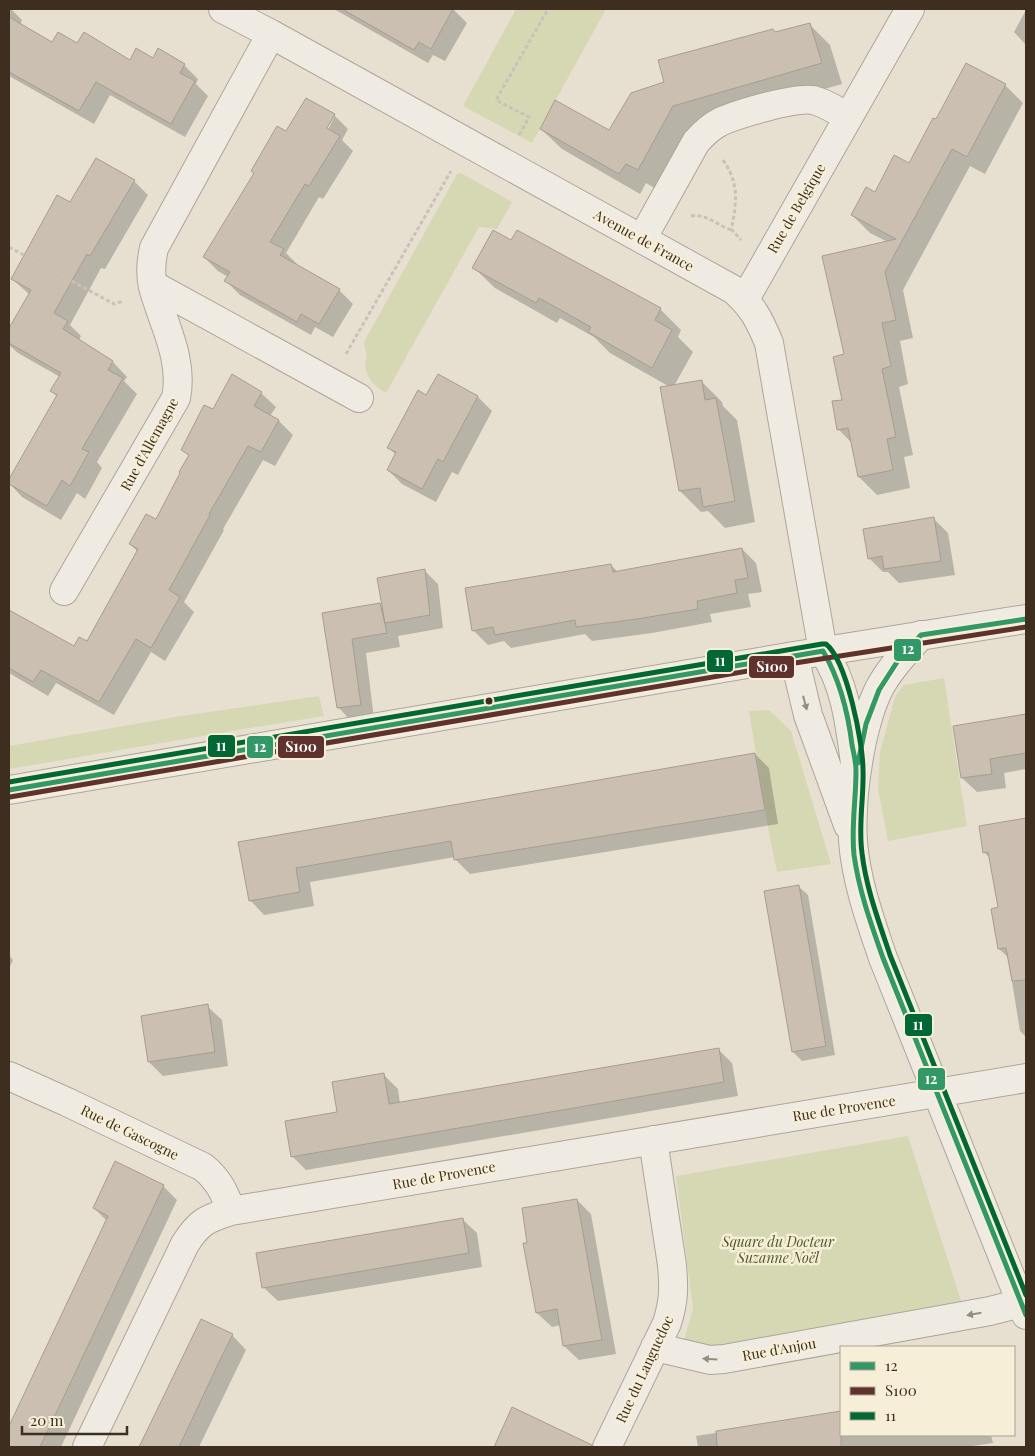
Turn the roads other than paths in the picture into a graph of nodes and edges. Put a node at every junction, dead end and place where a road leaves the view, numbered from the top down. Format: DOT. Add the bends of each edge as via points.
graph roads {
  1 [pos="910,9"];
  2 [pos="233,11"];
  3 [pos="271,34"];
  4 [pos="848,117"];
  5 [pos="642,239"];
  6 [pos="153,285"];
  7 [pos="744,299"];
  8 [pos="359,398"];
  9 [pos="64,591"];
  10 [pos="1026,619"];
  11 [pos="921,635"];
  12 [pos="823,651"];
  13 [pos="794,656"];
  14 [pos="856,770"];
  15 [pos="9,790"];
  16 [pos="853,841"];
  17 [pos="9,1076"];
  18 [pos="1026,1078"];
  19 [pos="938,1093"];
  20 [pos="653,1140"];
  21 [pos="231,1211"];
  22 [pos="1024,1309"];
  23 [pos="656,1347"];
  24 [pos="87,1447"];
  25 [pos="607,1447"];
  1 -- 4 [label="street, Rue de Belgique"];
  2 -- 3 [label="street, Avenue de France"];
  3 -- 5 [label="street, Avenue de France"];
  3 -- 6 [label="street, Rue d'Allemagne" via="154,248"];
  4 -- 5 [label="street" via="825,104 802,100 718,123 696,142"];
  4 -- 7 [label="street, Rue de Belgique"];
  5 -- 7 [label="street, Avenue de France" via="734,290"];
  6 -- 8 [label="street"];
  6 -- 9 [label="street, Rue d'Allemagne" via="177,360 179,386 176,398"];
  7 -- 12 [label="street, Avenue de France" via="753,309 769,343"];
  10 -- 11 [label="street"];
  11 -- 12 [label="street"];
  11 -- 14 [label="street" via="899,659 879,690 866,724"];
  12 -- 13 [label="street"];
  12 -- 14 [label="street, Avenue de France" via="841,688"];
  13 -- 15 [label="street"];
  13 -- 16 [label="street, one-way" via="808,715"];
  14 -- 16 [label="street"];
  16 -- 19 [label="street" via="873,930"];
  17 -- 21 [label="street, Rue de Gascogne" via="202,1167 220,1185"];
  18 -- 19 [label="street, Rue de Provence"];
  19 -- 20 [label="street, Rue de Provence"];
  19 -- 22 [label="street"];
  20 -- 21 [label="street, Rue de Provence"];
  20 -- 23 [label="street, Rue du Languedoc" via="674,1285 673,1305"];
  21 -- 24 [label="street, Rue de Provence" via="207,1220 194,1230 185,1244"];
  22 -- 23 [label="street, Rue d'Anjou, one-way" via="990,1311 724,1359 710,1360"];
  23 -- 25 [label="street, Rue du Languedoc"];
}
